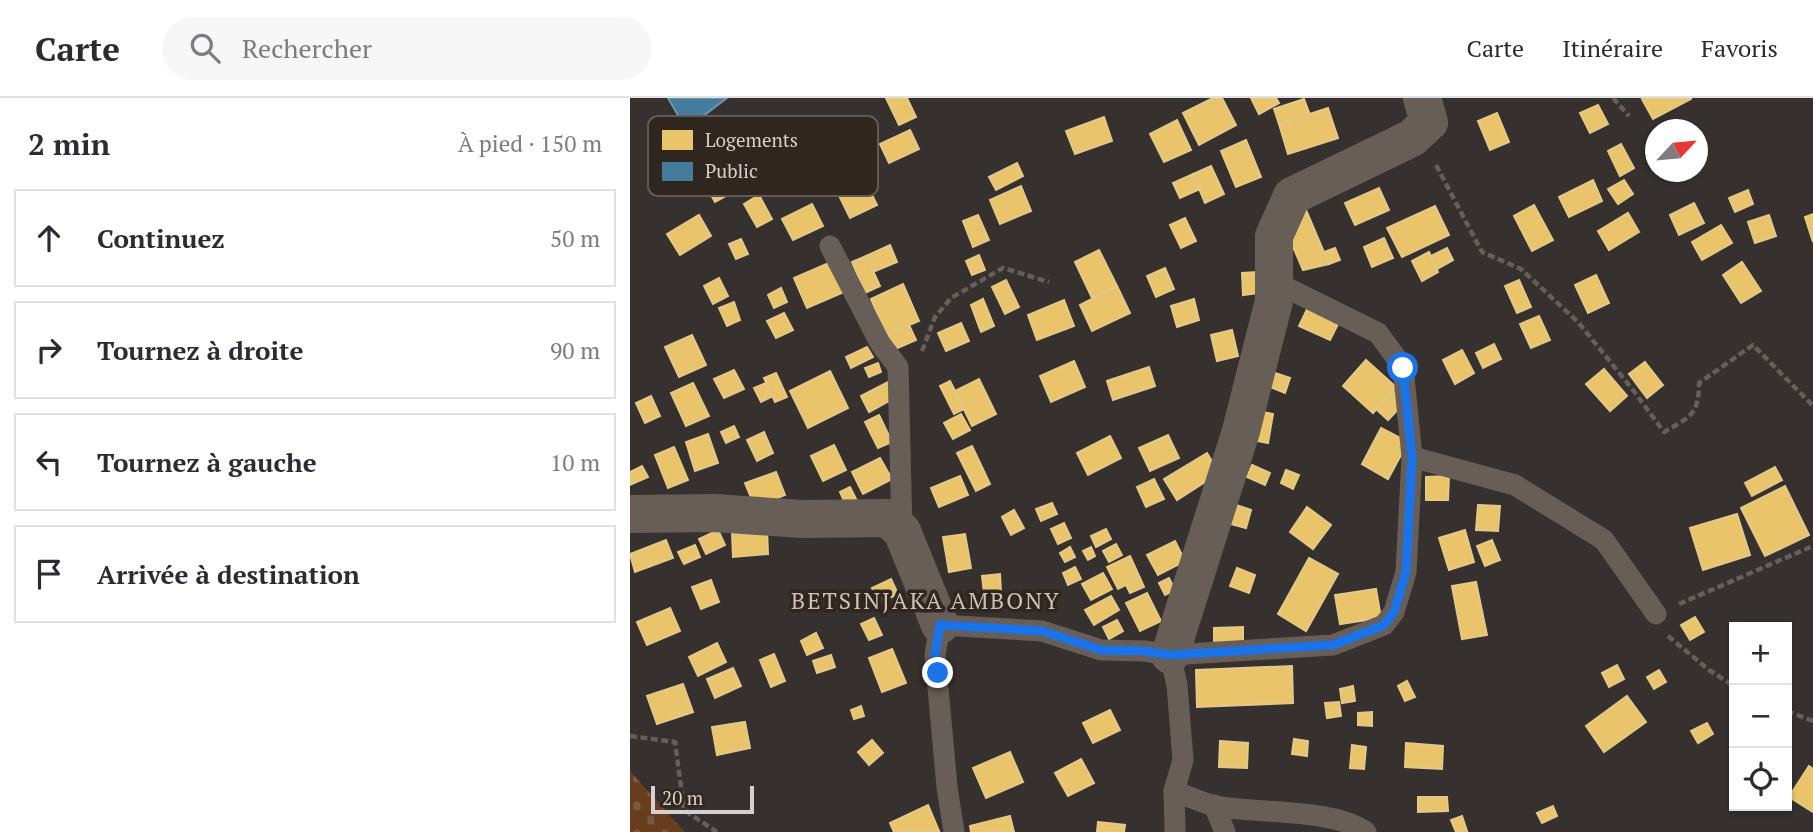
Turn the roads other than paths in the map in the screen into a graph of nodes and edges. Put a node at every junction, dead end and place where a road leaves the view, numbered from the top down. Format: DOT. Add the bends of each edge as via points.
graph roads {
  1 [pos="1422,98"];
  2 [pos="830,246"];
  3 [pos="1275,282"];
  4 [pos="1412,457"];
  5 [pos="630,514"];
  6 [pos="902,531"];
  7 [pos="1656,614"];
  8 [pos="940,625"];
  9 [pos="1170,655"];
  10 [pos="1174,791"];
  11 [pos="1214,805"];
  12 [pos="954,832"];
  13 [pos="1175,832"];
  14 [pos="1225,832"];
  15 [pos="1366,832"];
  1 -- 3 [label="street" via="1429,122 1412,138 1292,196 1274,236"];
  2 -- 6 [label="lane" via="880,344 898,368"];
  3 -- 4 [label="lane" via="1378,333 1403,368"];
  3 -- 9 [label="street" via="1241,431"];
  4 -- 7 [label="lane" via="1515,485 1604,540"];
  4 -- 9 [label="lane" via="1406,572 1394,612 1384,625 1333,645"];
  5 -- 6 [label="street" via="887,518"];
  6 -- 8 [label="street"];
  8 -- 9 [label="lane" via="1042,631 1101,650"];
  8 -- 12 [label="lane" via="935,655"];
  9 -- 10 [label="lane" via="1183,760"];
  10 -- 11 [label="lane"];
  10 -- 13 [label="lane"];
  11 -- 14 [label="lane"];
  11 -- 15 [label="lane" via="1353,823"];
}
